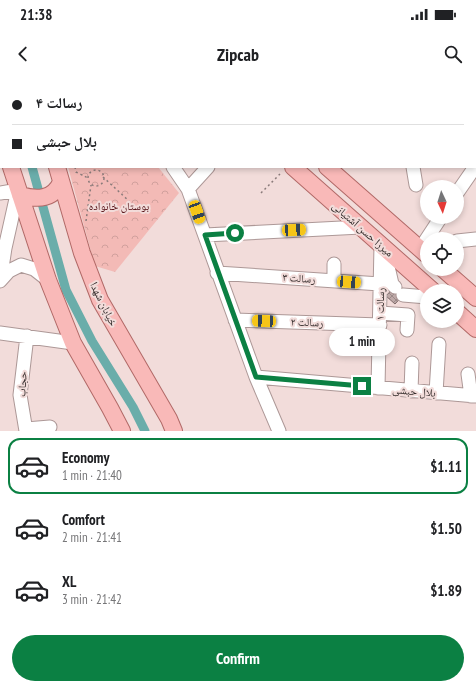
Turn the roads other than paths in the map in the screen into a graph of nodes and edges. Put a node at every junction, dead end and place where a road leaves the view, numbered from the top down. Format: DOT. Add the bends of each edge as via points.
graph roads {
  1 [pos="11,168"];
  2 [pos="174,168"];
  3 [pos="207,168"];
  4 [pos="328,168"];
  5 [pos="413,168"];
  6 [pos="474,168"];
  7 [pos="286,171"];
  8 [pos="59,174"];
  9 [pos="464,183"];
  10 [pos="416,185"];
  11 [pos="188,190"];
  12 [pos="0,193"];
  13 [pos="19,193"];
  14 [pos="360,227"];
  15 [pos="205,235"];
  16 [pos="476,239"];
  17 [pos="464,240"];
  18 [pos="381,245"];
  19 [pos="2,248"];
  20 [pos="420,248"];
  21 [pos="334,264"];
  22 [pos="217,273"];
  23 [pos="451,276"];
  24 [pos="48,280"];
  25 [pos="334,280"];
  26 [pos="0,281"];
  27 [pos="380,284"];
  28 [pos="425,284"];
  29 [pos="420,296"];
  30 [pos="476,298"];
  31 [pos="464,318"];
  32 [pos="380,319"];
  33 [pos="235,320"];
  34 [pos="476,329"];
  35 [pos="407,330"];
  36 [pos="0,333"];
  37 [pos="26,336"];
  38 [pos="72,343"];
  39 [pos="439,344"];
  40 [pos="412,363"];
  41 [pos="468,374"];
  42 [pos="256,377"];
  43 [pos="378,388"];
  44 [pos="411,391"];
  45 [pos="436,392"];
  46 [pos="474,396"];
  47 [pos="50,427"];
  48 [pos="26,430"];
  49 [pos="122,431"];
  50 [pos="174,431"];
  51 [pos="279,431"];
  1 -- 13 [label="main road"];
  2 -- 11 [label="street"];
  3 -- 11 [label="street"];
  4 -- 20 [label="main road, میرزا حسن آشتیانی"];
  5 -- 10 [label="street"];
  6 -- 9 [label="street"];
  7 -- 14 [label="main road, میرزا حسن آشتیانی"];
  8 -- 13 [label="main road" via="58,189 53,194 36,198"];
  8 -- 50 [label="main road, خیابان شهدا" via="82,253 100,300"];
  11 -- 15 [label="street"];
  12 -- 13 [label="street"];
  13 -- 19 [label="street"];
  13 -- 24 [label="main road"];
  14 -- 15 [label="street"];
  14 -- 18 [label="main road, میرزا حسن آشتیانی"];
  15 -- 22 [label="street"];
  16 -- 17 [label="street"];
  18 -- 27 [label="street, رسالت ۱"];
  18 -- 28 [label="main road, میرزا حسن آشتیانی"];
  18 -- 29 [label="street" via="392,284 399,291"];
  19 -- 26 [label="street"];
  21 -- 25 [label="street"];
  22 -- 25 [label="street, رسالت ۳" via="308,283"];
  22 -- 33 [label="street"];
  23 -- 30 [label="main road"];
  24 -- 26 [label="street" via="34,269 21,265 8,271"];
  24 -- 38 [label="main road"];
  25 -- 27 [label="street, رسالت ۳"];
  27 -- 32 [label="street, رسالت ۱"];
  31 -- 34 [label="main road"];
  32 -- 33 [label="street, رسالت ۲"];
  32 -- 35 [label="street, رسالت ۲" via="408,315"];
  32 -- 43 [label="street, رسالت ۱"];
  33 -- 42 [label="street"];
  36 -- 37 [label="street"];
  37 -- 38 [label="street"];
  37 -- 48 [label="street, حجاب" via="20,395"];
  38 -- 49 [label="main road"];
  39 -- 45 [label="street"];
  40 -- 44 [label="street"];
  41 -- 46 [label="street"];
  42 -- 43 [label="street, بلال حبشی"];
  42 -- 51 [label="street"];
  43 -- 44 [label="street, بلال حبشی"];
  44 -- 45 [label="street, بلال حبشی"];
  45 -- 46 [label="street, بلال حبشی"];
  47 -- 48 [label="street"];
}
